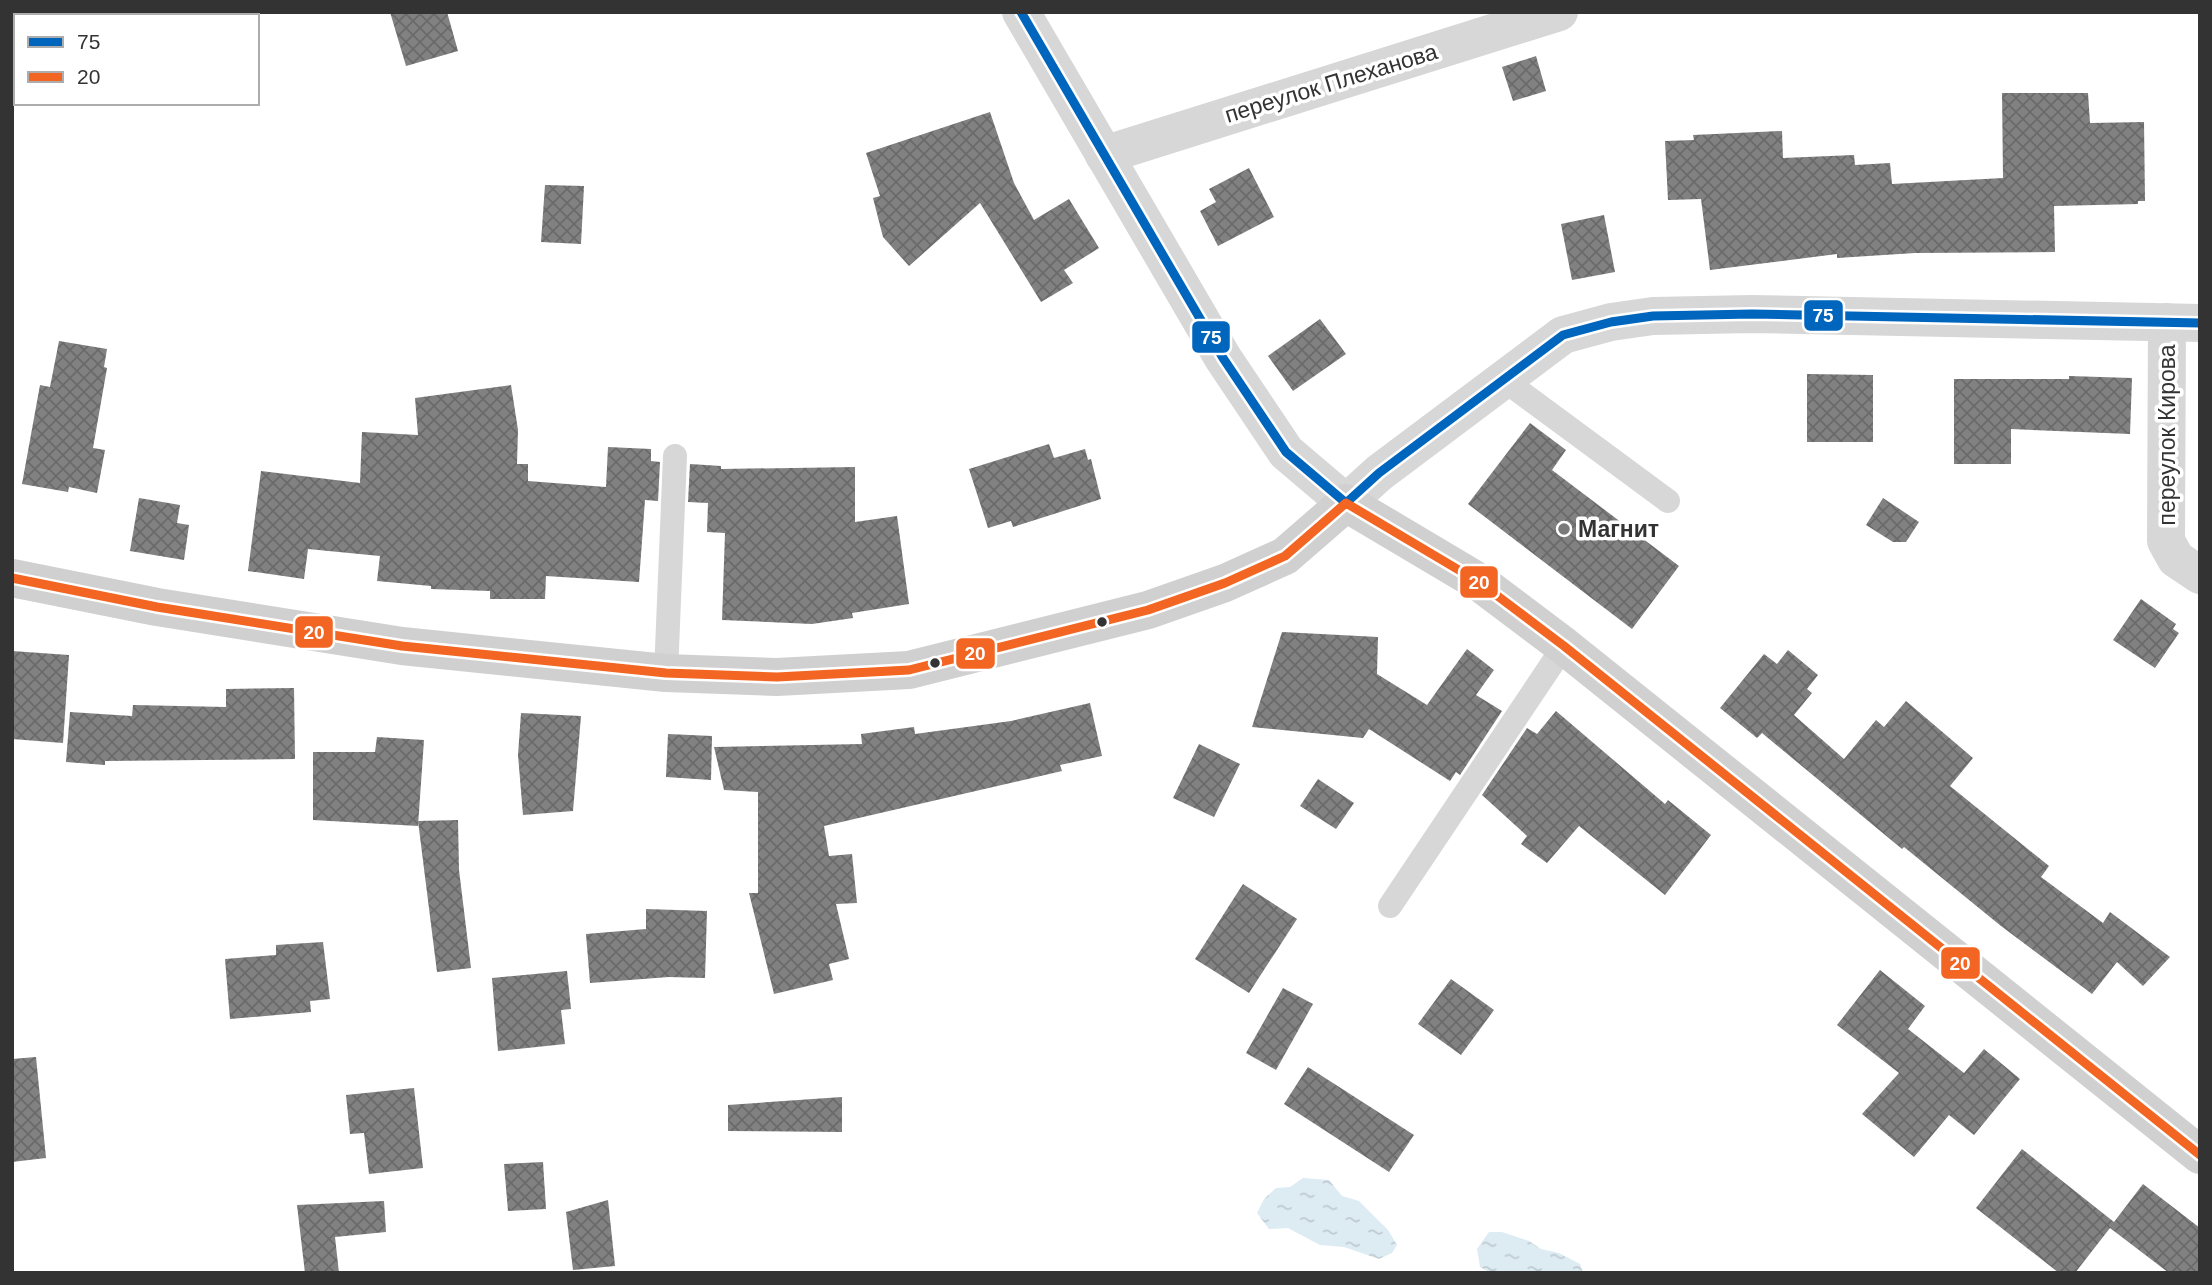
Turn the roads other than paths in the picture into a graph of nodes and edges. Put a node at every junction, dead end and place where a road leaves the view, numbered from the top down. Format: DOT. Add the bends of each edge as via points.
graph roads {
  1 [pos="1021,12"];
  2 [pos="1559,12"];
  3 [pos="1104,155"];
  4 [pos="2183,323"];
  5 [pos="1504,380"];
  6 [pos="675,456"];
  7 [pos="1668,501"];
  8 [pos="1346,503"];
  9 [pos="2200,575"];
  10 [pos="12,578"];
  11 [pos="1564,646"];
  12 [pos="666,673"];
  13 [pos="1390,906"];
  14 [pos="2200,1155"];
  1 -- 3 [label="street"];
  2 -- 3 [label="street, переулок Плеханова"];
  3 -- 8 [label="street" via="1223,358 1286,452"];
  4 -- 5 [label="street" via="1653,316 1563,335"];
  4 -- 9 [label="street, переулок Кирова" via="2166,541 2176,559"];
  5 -- 7 [label="lane"];
  5 -- 8 [label="street"];
  6 -- 12 [label="lane"];
  8 -- 11 [label="main road" via="1479,582"];
  8 -- 12 [label="main road" via="1285,556 1225,583 1148,610 1002,648 909,670 777,677"];
  10 -- 12 [label="main road" via="157,607 402,646"];
  11 -- 13 [label="lane"];
  11 -- 14 [label="main road"];
}
